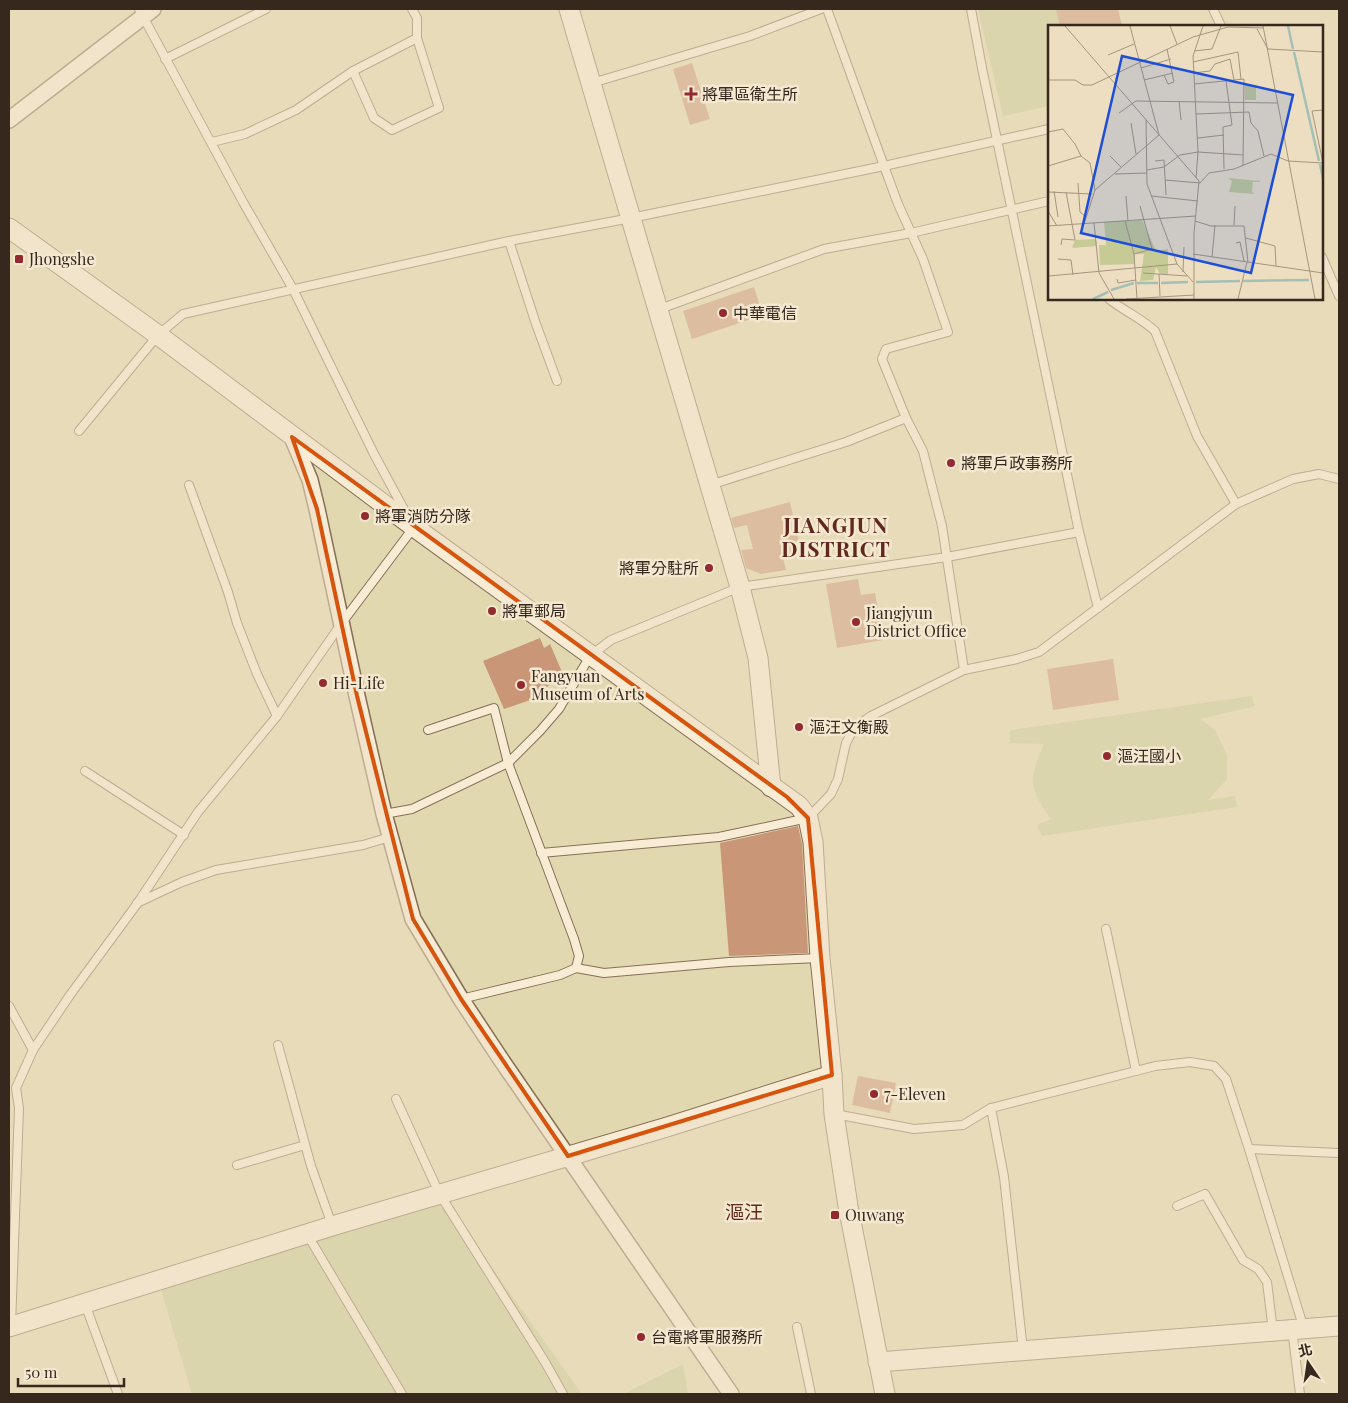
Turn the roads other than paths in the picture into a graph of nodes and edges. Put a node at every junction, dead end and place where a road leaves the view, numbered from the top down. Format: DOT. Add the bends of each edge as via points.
graph roads {
  1 [pos="266,9"];
  2 [pos="412,9"];
  3 [pos="569,9"];
  4 [pos="821,9"];
  5 [pos="828,9"];
  6 [pos="971,9"];
  7 [pos="1213,9"];
  8 [pos="145,11"];
  9 [pos="1221,25"];
  10 [pos="417,38"];
  11 [pos="166,59"];
  12 [pos="353,71"];
  13 [pos="590,84"];
  14 [pos="9,120"];
  15 [pos="1048,129"];
  16 [pos="212,142"];
  17 [pos="997,142"];
  18 [pos="884,166"];
  19 [pos="1048,201"];
  20 [pos="1011,209"];
  21 [pos="631,218"];
  22 [pos="9,228"];
  23 [pos="911,233"];
  24 [pos="508,241"];
  25 [pos="1323,259"];
  26 [pos="293,289"];
  27 [pos="1339,296"];
  28 [pos="1110,300"];
  29 [pos="657,310"];
  30 [pos="158,335"];
  31 [pos="557,381"];
  32 [pos="906,418"];
  33 [pos="79,431"];
  34 [pos="292,437"];
  35 [pos="1339,479"];
  36 [pos="189,485"];
  37 [pos="710,485"];
  38 [pos="1236,504"];
  39 [pos="414,527"];
  40 [pos="1079,532"];
  41 [pos="947,557"];
  42 [pos="740,587"];
  43 [pos="1098,608"];
  44 [pos="341,624"];
  45 [pos="590,656"];
  46 [pos="964,670"];
  47 [pos="277,716"];
  48 [pos="428,730"];
  49 [pos="508,763"];
  50 [pos="85,771"];
  51 [pos="771,787"];
  52 [pos="384,814"];
  53 [pos="808,818"];
  54 [pos="184,835"];
  55 [pos="390,837"];
  56 [pos="541,853"];
  57 [pos="137,904"];
  58 [pos="1106,929"];
  59 [pos="820,958"];
  60 [pos="576,968"];
  61 [pos="461,999"];
  62 [pos="9,1006"];
  63 [pos="278,1045"];
  64 [pos="33,1050"];
  65 [pos="1136,1071"];
  66 [pos="832,1075"];
  67 [pos="13,1088"];
  68 [pos="396,1099"];
  69 [pos="991,1108"];
  70 [pos="834,1114"];
  71 [pos="305,1145"];
  72 [pos="1249,1149"];
  73 [pos="1339,1152"];
  74 [pos="568,1156"];
  75 [pos="236,1164"];
  76 [pos="439,1193"];
  77 [pos="1177,1206"];
  78 [pos="332,1226"];
  79 [pos="307,1234"];
  80 [pos="11,1267"];
  81 [pos="84,1302"];
  82 [pos="10,1326"];
  83 [pos="1339,1326"];
  84 [pos="797,1327"];
  85 [pos="1298,1329"];
  86 [pos="1273,1331"];
  87 [pos="1023,1350"];
  88 [pos="878,1362"];
  89 [pos="118,1394"];
  90 [pos="402,1394"];
  91 [pos="563,1394"];
  92 [pos="731,1394"];
  93 [pos="811,1394"];
  94 [pos="885,1394"];
  95 [pos="1300,1394"];
  1 -- 11 [label="lane"];
  2 -- 10 [label="lane" via="417,18"];
  3 -- 13 [label="street"];
  4 -- 13 [label="lane" via="750,36"];
  5 -- 18 [label="lane"];
  6 -- 17 [label="lane"];
  7 -- 9 [label="lane"];
  8 -- 11 [label="lane"];
  8 -- 14 [label="street"];
  10 -- 12 [label="lane"];
  10 -- 12 [label="lane" via="439,108 392,130 374,118"];
  11 -- 16 [label="lane"];
  12 -- 16 [label="lane" via="296,110 245,134"];
  13 -- 21 [label="street"];
  15 -- 17 [label="lane"];
  16 -- 26 [label="lane"];
  17 -- 18 [label="lane"];
  17 -- 20 [label="lane"];
  18 -- 21 [label="lane"];
  18 -- 23 [label="lane"];
  19 -- 20 [label="lane"];
  20 -- 23 [label="lane"];
  20 -- 40 [label="lane"];
  21 -- 24 [label="lane"];
  21 -- 29 [label="street"];
  22 -- 30 [label="street"];
  23 -- 29 [label="lane" via="824,248"];
  23 -- 32 [label="lane" via="948,332 886,350 882,359"];
  24 -- 26 [label="lane"];
  24 -- 31 [label="lane"];
  25 -- 27 [label="lane"];
  26 -- 30 [label="lane" via="183,314"];
  26 -- 39 [label="lane" via="374,454"];
  28 -- 38 [label="lane" via="1155,331 1197,436"];
  29 -- 37 [label="street"];
  30 -- 33 [label="lane"];
  30 -- 34 [label="street"];
  32 -- 37 [label="lane" via="846,442"];
  32 -- 41 [label="lane" via="923,451"];
  34 -- 39 [label="street"];
  34 -- 44 [label="street" via="310,480"];
  35 -- 38 [label="lane" via="1318,474 1293,479"];
  36 -- 47 [label="lane" via="240,632"];
  37 -- 42 [label="street"];
  38 -- 43 [label="lane"];
  39 -- 44 [label="lane"];
  39 -- 45 [label="street"];
  40 -- 41 [label="lane"];
  40 -- 43 [label="lane"];
  41 -- 42 [label="lane"];
  41 -- 46 [label="lane"];
  42 -- 45 [label="lane" via="612,640"];
  42 -- 51 [label="street" via="758,658"];
  43 -- 46 [label="lane" via="1039,652"];
  44 -- 47 [label="lane"];
  44 -- 52 [label="street"];
  45 -- 49 [label="lane" via="560,709"];
  45 -- 51 [label="street"];
  46 -- 53 [label="lane" via="871,716 854,728 846,742 838,779 831,794"];
  47 -- 54 [label="lane" via="198,812"];
  48 -- 49 [label="lane" via="494,708"];
  49 -- 52 [label="lane" via="412,809"];
  49 -- 56 [label="lane"];
  50 -- 54 [label="lane"];
  51 -- 53 [label="street" via="799,806"];
  52 -- 55 [label="street"];
  53 -- 56 [label="lane" via="720,838"];
  53 -- 59 [label="street" via="813,842"];
  54 -- 57 [label="lane"];
  55 -- 57 [label="lane" via="363,845 216,870"];
  55 -- 61 [label="street" via="413,919"];
  56 -- 60 [label="lane" via="574,939 579,956"];
  57 -- 64 [label="lane"];
  58 -- 65 [label="lane"];
  59 -- 60 [label="lane" via="604,973"];
  59 -- 66 [label="street"];
  60 -- 61 [label="lane" via="560,975"];
  61 -- 74 [label="street"];
  62 -- 64 [label="lane"];
  63 -- 71 [label="lane"];
  64 -- 67 [label="lane"];
  65 -- 69 [label="lane"];
  65 -- 72 [label="lane" via="1190,1062 1214,1066 1226,1079"];
  66 -- 70 [label="street"];
  66 -- 74 [label="street"];
  67 -- 80 [label="lane" via="19,1108"];
  68 -- 76 [label="lane"];
  69 -- 70 [label="lane" via="962,1125 914,1129"];
  69 -- 87 [label="lane" via="1004,1177"];
  70 -- 88 [label="street"];
  71 -- 75 [label="lane"];
  71 -- 78 [label="lane"];
  72 -- 73 [label="lane"];
  72 -- 85 [label="lane"];
  74 -- 76 [label="street"];
  74 -- 92 [label="street"];
  76 -- 78 [label="street"];
  76 -- 91 [label="lane"];
  77 -- 86 [label="lane" via="1206,1194 1243,1260 1258,1269 1267,1282"];
  78 -- 79 [label="street"];
  79 -- 81 [label="street"];
  79 -- 90 [label="lane"];
  80 -- 82 [label="lane"];
  81 -- 82 [label="street"];
  81 -- 89 [label="lane"];
  83 -- 85 [label="street"];
  84 -- 93 [label="lane"];
  85 -- 86 [label="street"];
  85 -- 95 [label="lane"];
  86 -- 87 [label="street"];
  87 -- 88 [label="street"];
  88 -- 94 [label="street"];
}
